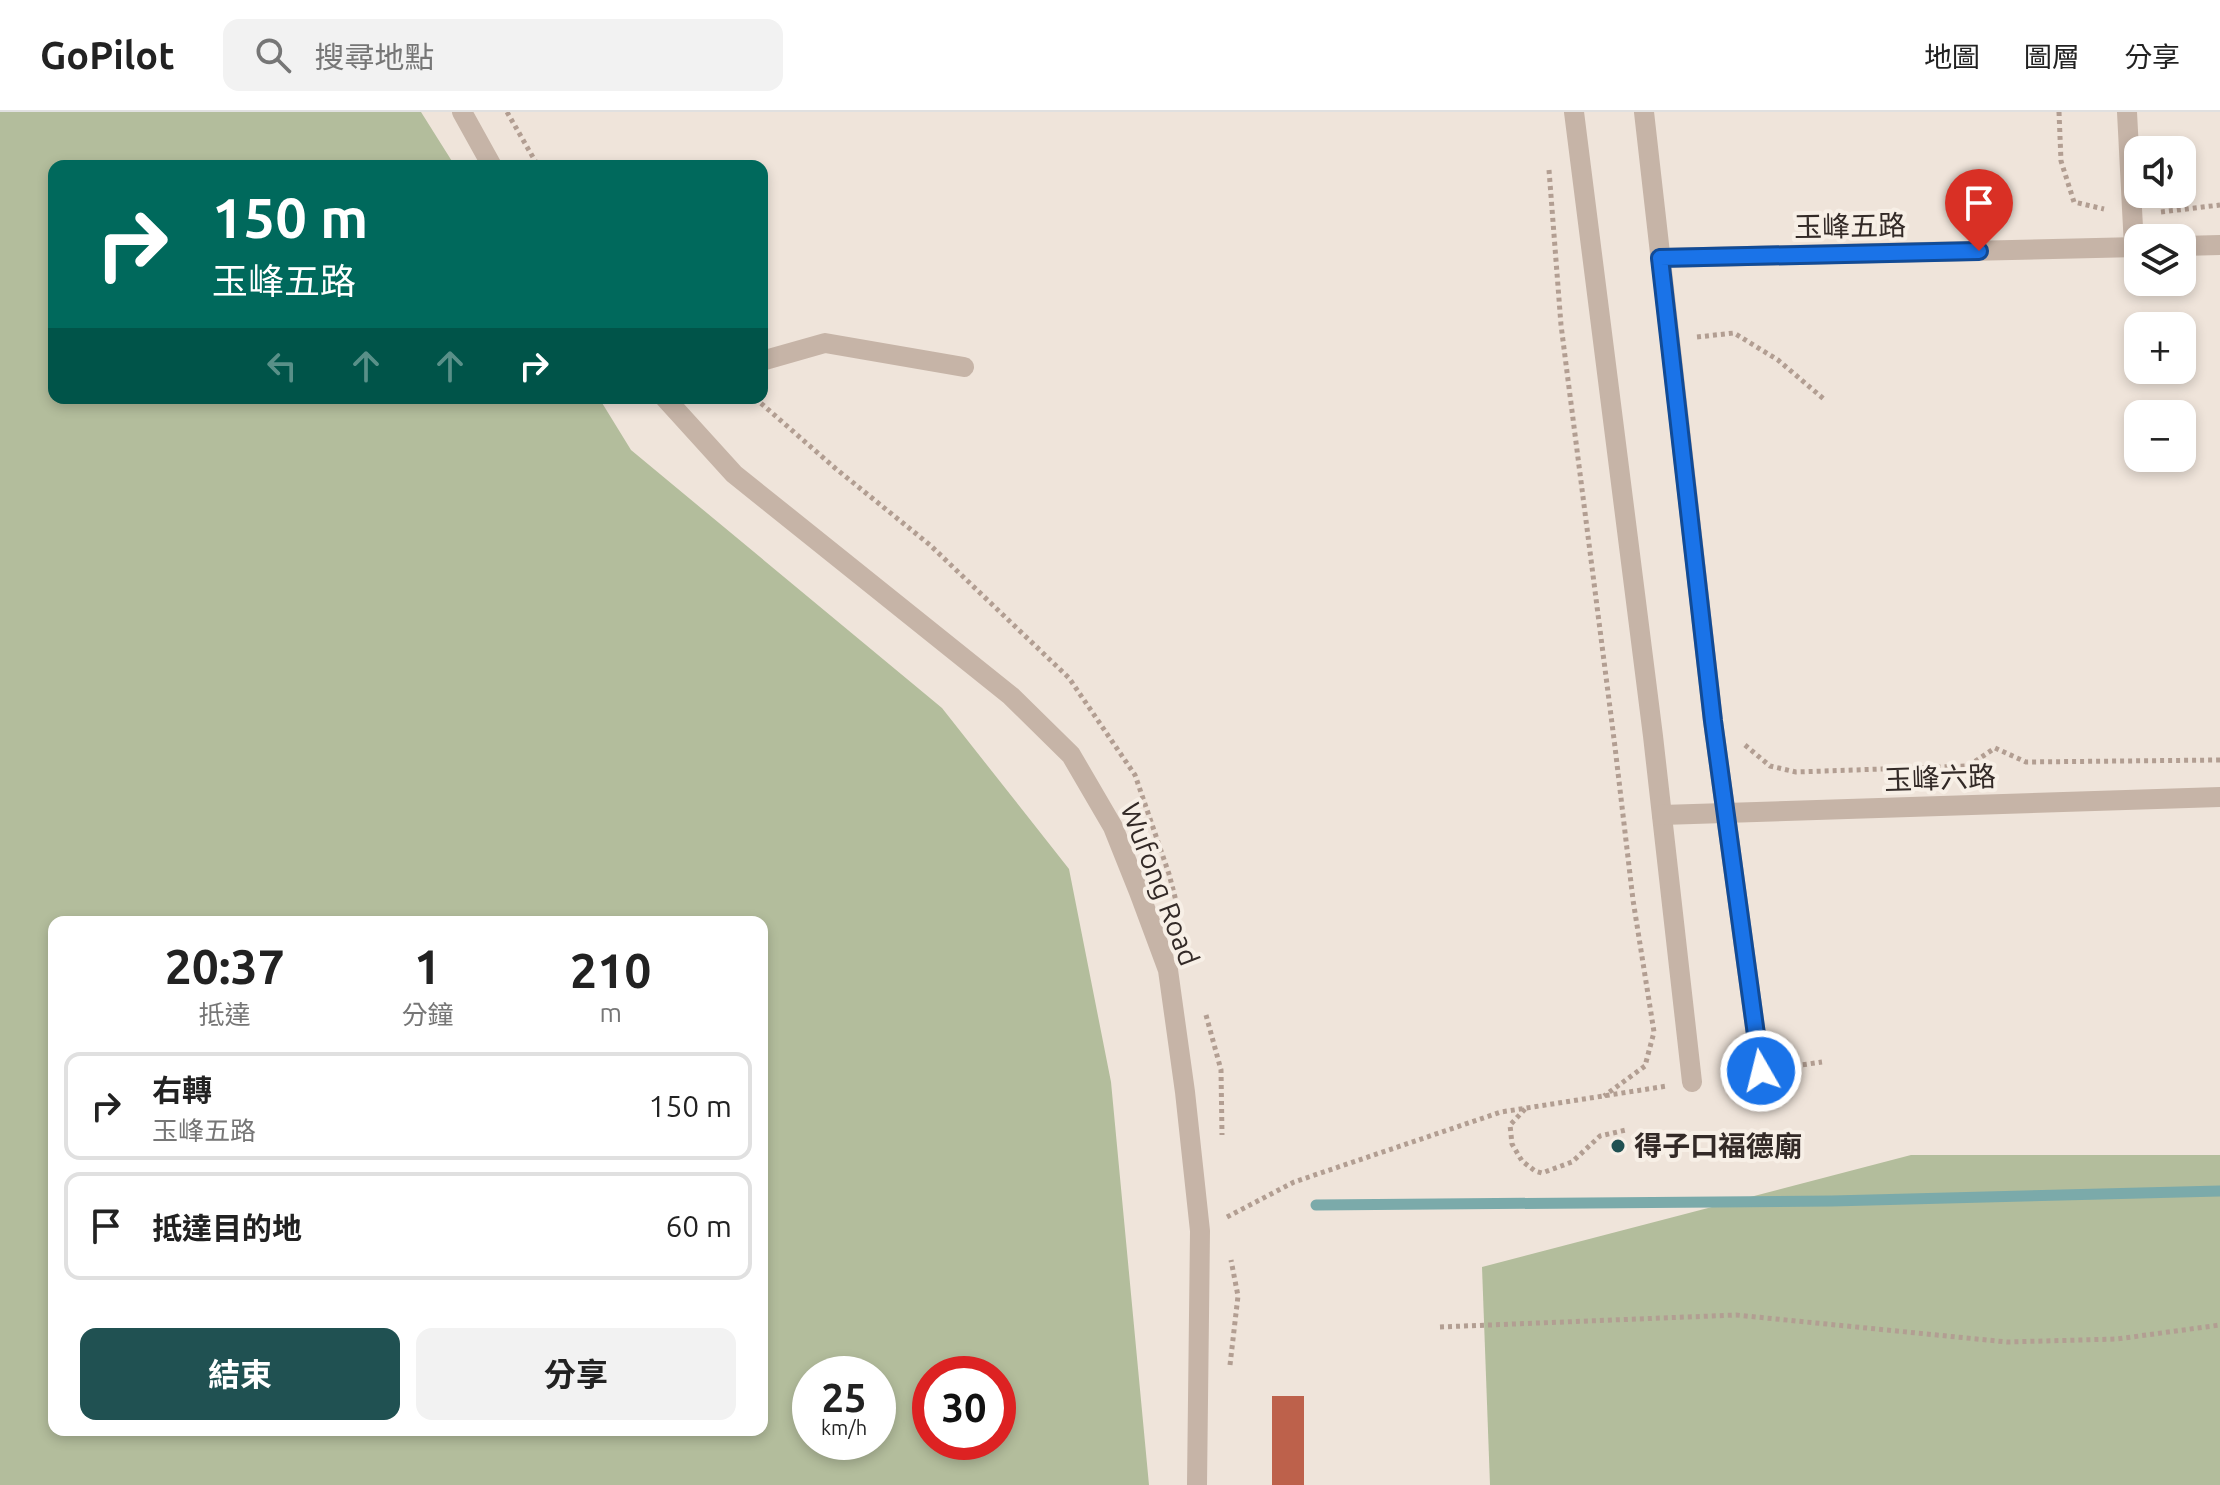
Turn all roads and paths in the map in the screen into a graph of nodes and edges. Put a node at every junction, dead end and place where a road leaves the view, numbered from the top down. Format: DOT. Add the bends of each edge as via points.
graph roads {
  1 [pos="462,112"];
  2 [pos="507,112"];
  3 [pos="1574,112"];
  4 [pos="1644,112"];
  5 [pos="2127,112"];
  6 [pos="1548,158"];
  7 [pos="489,160"];
  8 [pos="535,160"];
  9 [pos="2134,224"];
  10 [pos="2220,245"];
  11 [pos="2196,246"];
  12 [pos="2124,247"];
  13 [pos="1660,258"];
  14 [pos="1687,338"];
  15 [pos="768,359"];
  16 [pos="964,367"];
  17 [pos="1825,400"];
  18 [pos="670,404"];
  19 [pos="1740,742"];
  20 [pos="2220,760"];
  21 [pos="2220,797"];
  22 [pos="1726,813"];
  23 [pos="1662,815"];
  24 [pos="1822,1062"];
  25 [pos="1761,1071"];
  26 [pos="1692,1082"];
  27 [pos="1604,1096"];
  28 [pos="1525,1108"];
  29 [pos="1626,1130"];
  30 [pos="1200,1231"];
  31 [pos="2220,1325"];
  32 [pos="1440,1327"];
  33 [pos="1197,1485"];
  1 -- 7 [label="street"];
  2 -- 8 [label="path"];
  3 -- 23 [label="street"];
  4 -- 13 [label="street"];
  5 -- 9 [label="street"];
  6 -- 27 [label="path" via="1561,325 1654,1032 1645,1066"];
  10 -- 11 [label="street"];
  12 -- 13 [label="street, 玉峰五路"];
  13 -- 22 [label="street"];
  14 -- 17 [label="path" via="1734,333 1778,360"];
  15 -- 16 [label="street" via="825,343"];
  18 -- 30 [label="street, Wufong Road" via="734,474 1011,696 1071,755 1113,827 1168,970"];
  19 -- 20 [label="path" via="1770,766 1796,772 1968,766 1995,748 2026,762"];
  21 -- 22 [label="street, 玉峰六路"];
  22 -- 23 [label="street, 玉峰六路"];
  22 -- 25 [label="street"];
  23 -- 26 [label="street"];
  24 -- 25 [label="path"];
  26 -- 27 [label="path"];
  27 -- 28 [label="path"];
  28 -- 29 [label="path" via="1510,1125 1512,1144 1522,1161 1542,1173 1572,1162 1600,1136"];
  28 -- 30 [label="path" via="1294,1182"];
  30 -- 33 [label="street, Wufong Road"];
  31 -- 32 [label="path" via="2117,1339 2007,1342 1736,1315"];
}
